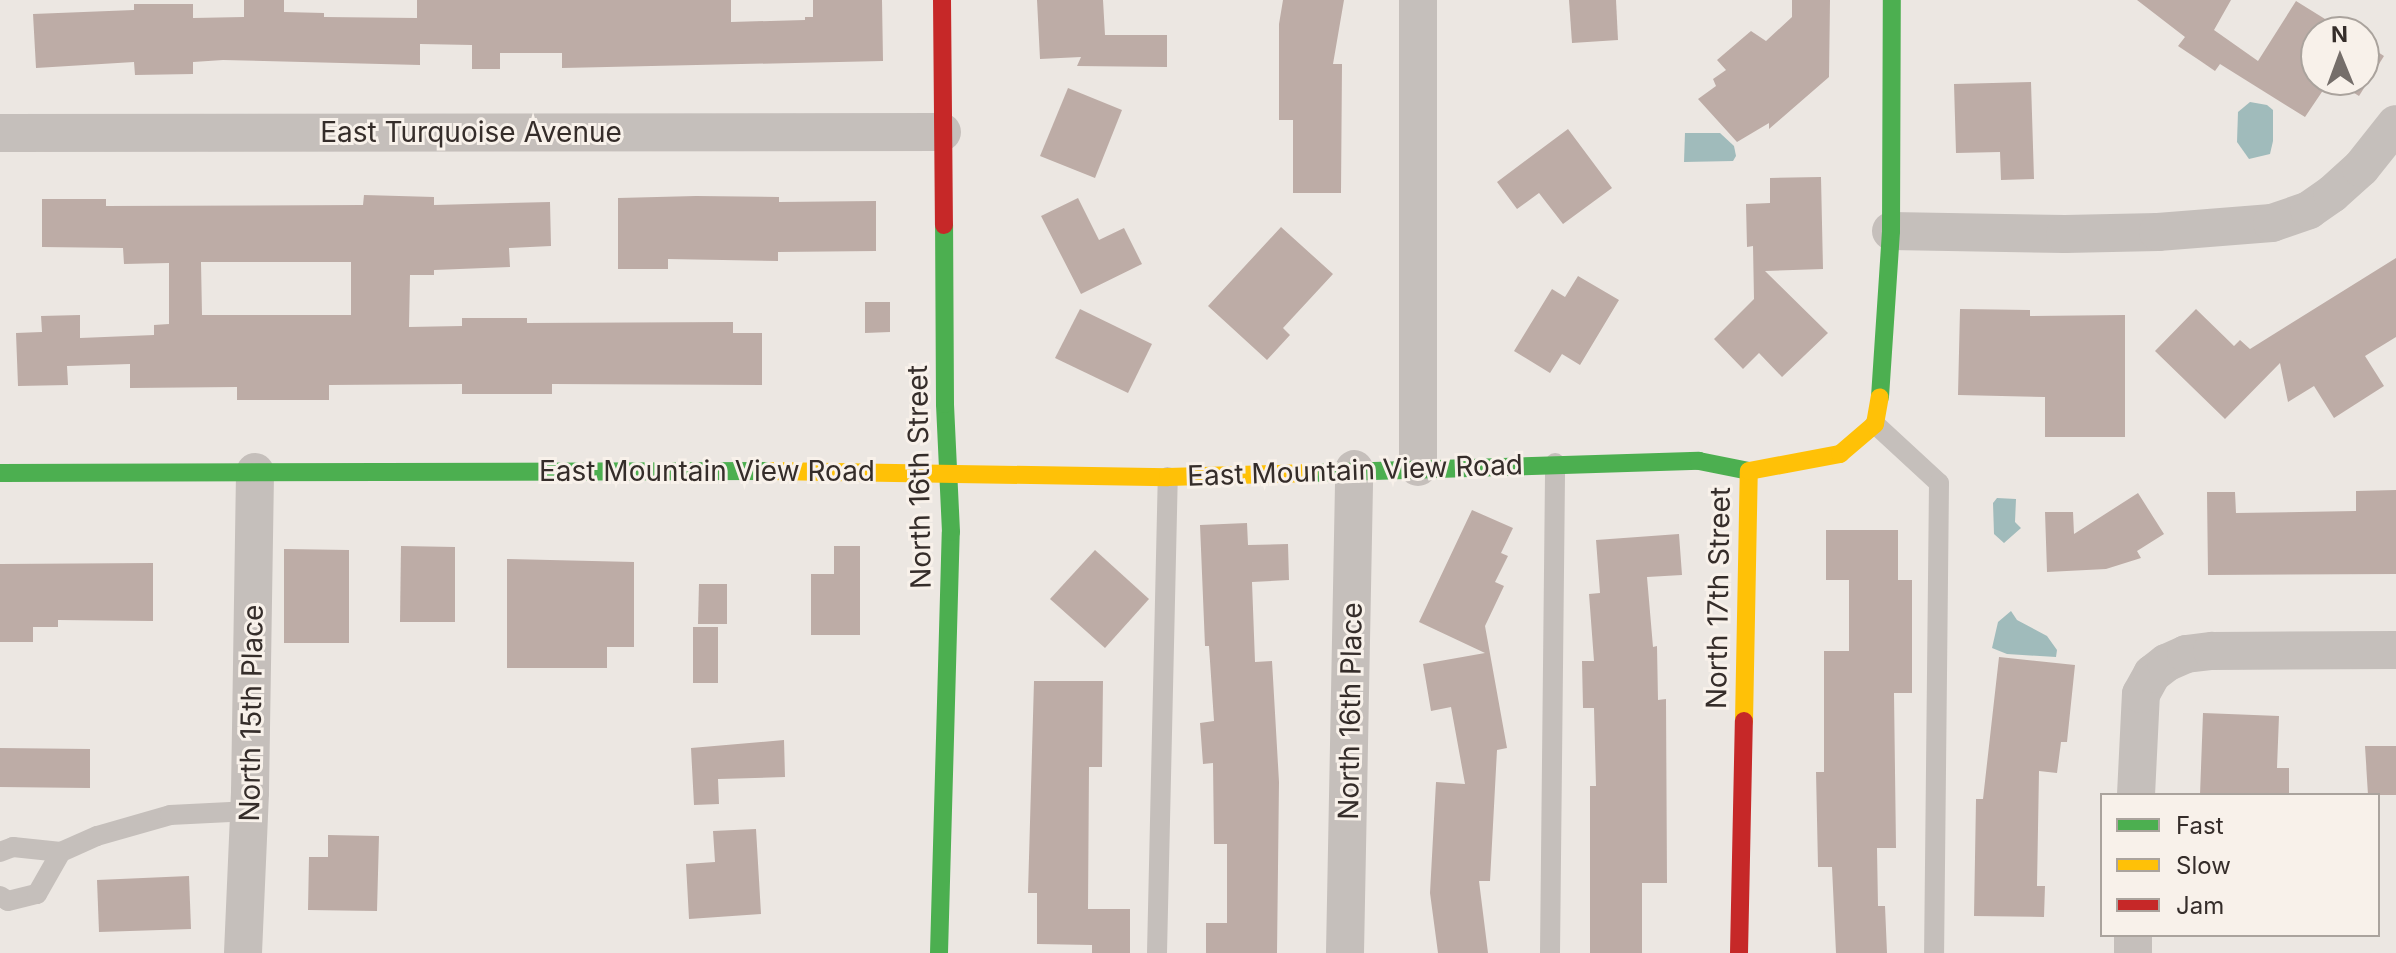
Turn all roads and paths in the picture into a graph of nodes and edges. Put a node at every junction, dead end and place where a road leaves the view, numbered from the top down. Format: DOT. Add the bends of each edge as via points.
graph roads {
  1 [pos="942,0"];
  2 [pos="1418,0"];
  3 [pos="1892,0"];
  4 [pos="2396,124"];
  5 [pos="942,132"];
  6 [pos="0,133"];
  7 [pos="1891,231"];
  8 [pos="1875,424"];
  9 [pos="1555,463"];
  10 [pos="1418,467"];
  11 [pos="1354,469"];
  12 [pos="1749,471"];
  13 [pos="255,472"];
  14 [pos="0,473"];
  15 [pos="948,473"];
  16 [pos="1168,477"];
  17 [pos="2396,650"];
  18 [pos="2136,793"];
  19 [pos="250,811"];
  20 [pos="0,852"];
  21 [pos="61,852"];
  22 [pos="0,896"];
  23 [pos="243,953"];
  24 [pos="939,953"];
  25 [pos="1157,953"];
  26 [pos="1345,953"];
  27 [pos="1550,953"];
  28 [pos="1739,953"];
  29 [pos="1934,953"];
  1 -- 5 [label="street, North 16th Street"];
  2 -- 10 [label="street"];
  3 -- 7 [label="street"];
  4 -- 7 [label="street" via="2332,194 2309,210 2272,223 2065,234"];
  5 -- 6 [label="street, East Turquoise Avenue"];
  5 -- 15 [label="street, North 16th Street"];
  7 -- 8 [label="street" via="1883,383"];
  8 -- 12 [label="street, North 17th Street" via="1840,454"];
  8 -- 29 [label="lane" via="1939,483"];
  9 -- 10 [label="street, East Mountain View Road"];
  9 -- 12 [label="street, East Mountain View Road" via="1699,461"];
  9 -- 27 [label="lane"];
  10 -- 11 [label="street, East Mountain View Road"];
  11 -- 16 [label="street, East Mountain View Road"];
  11 -- 26 [label="street, North 16th Place"];
  12 -- 28 [label="street, North 17th Street"];
  13 -- 14 [label="street, East Mountain View Road"];
  13 -- 15 [label="street, East Mountain View Road"];
  13 -- 19 [label="street, North 15th Place"];
  15 -- 16 [label="street, East Mountain View Road"];
  15 -- 24 [label="street, North 16th Street" via="951,532"];
  16 -- 25 [label="lane"];
  17 -- 18 [label="street" via="2186,654 2152,674 2141,694"];
  19 -- 21 [label="lane" via="170,815"];
  19 -- 23 [label="street, North 15th Place"];
  20 -- 21 [label="lane" via="13,847"];
  21 -- 22 [label="lane" via="37,894 8,901"];
}
